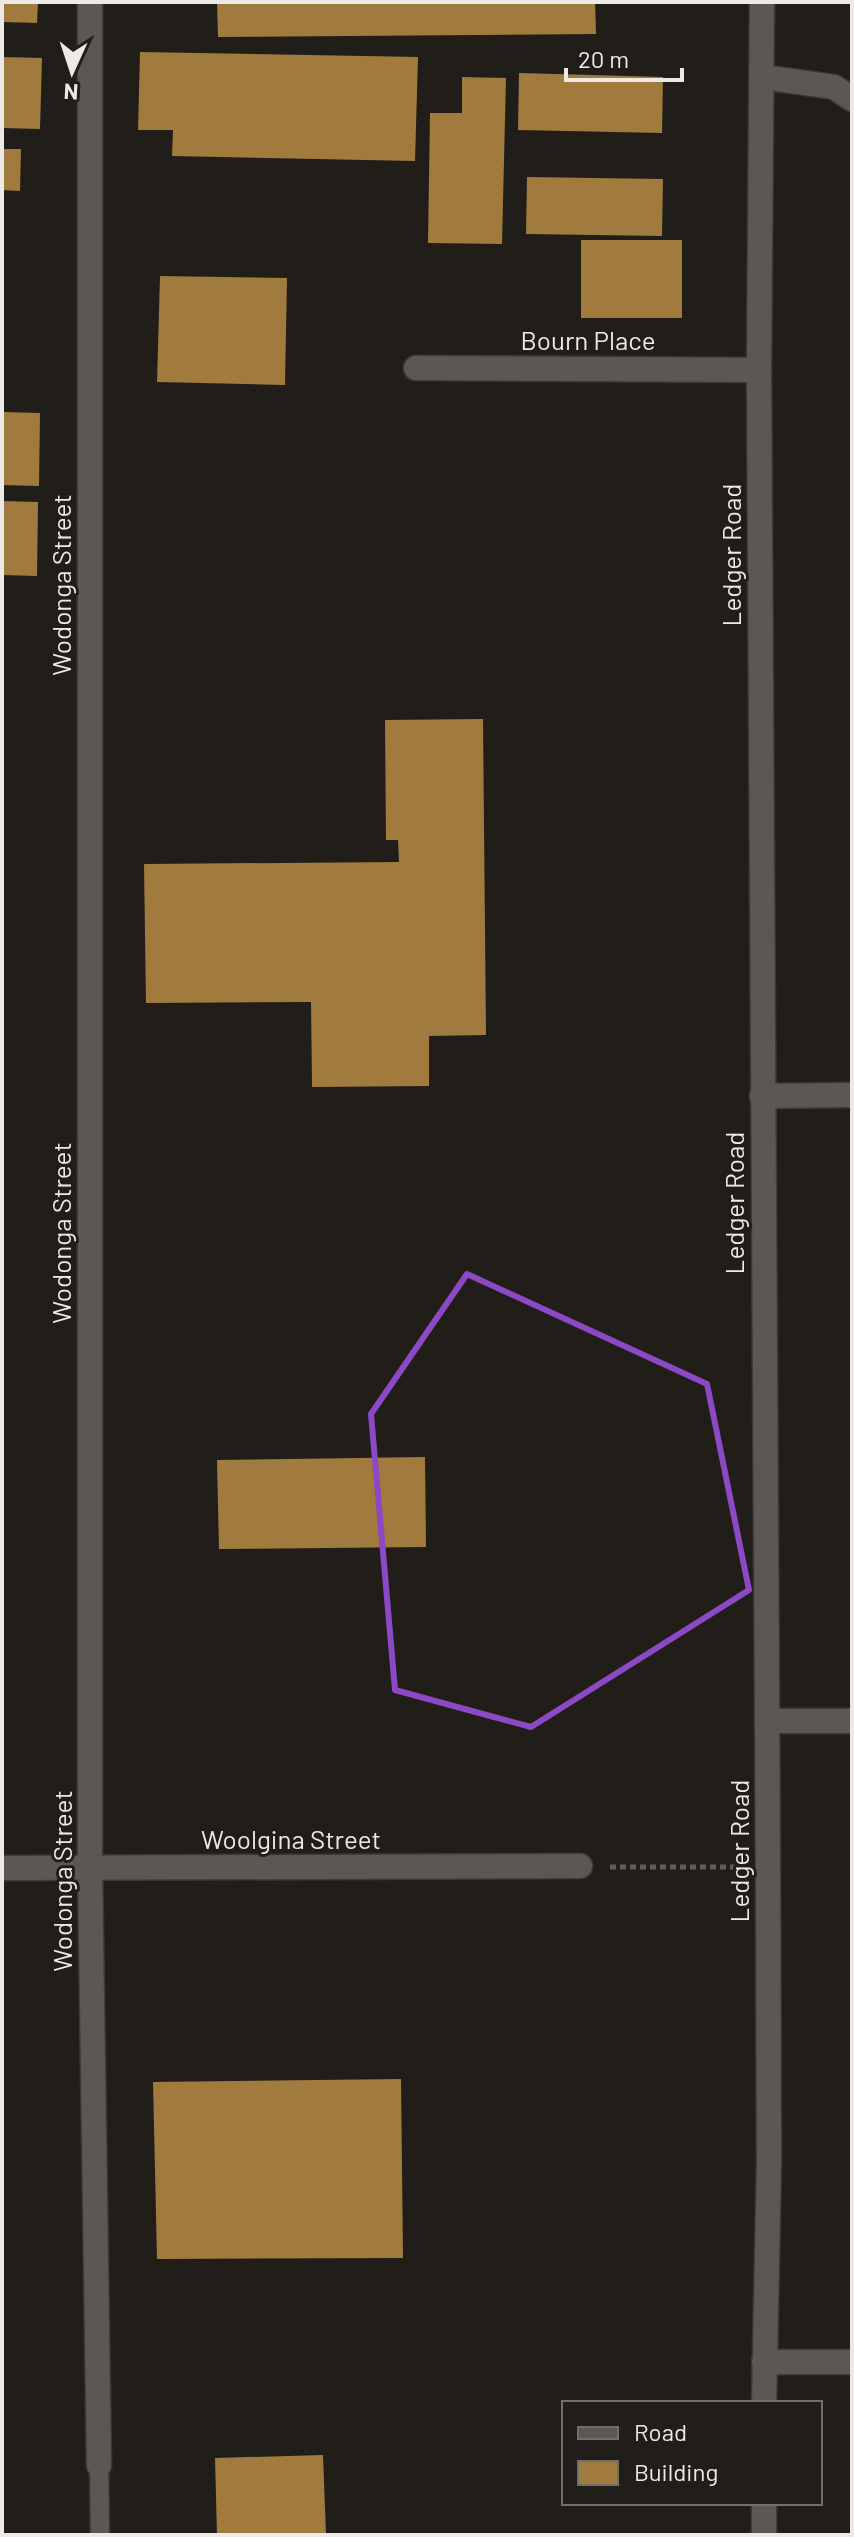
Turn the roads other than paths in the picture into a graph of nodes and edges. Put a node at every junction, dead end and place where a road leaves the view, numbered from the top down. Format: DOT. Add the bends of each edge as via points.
graph roads {
  1 [pos="90,2"];
  2 [pos="762,2"];
  3 [pos="763,77"];
  4 [pos="852,99"];
  5 [pos="416,368"];
  6 [pos="759,370"];
  7 [pos="852,1095"];
  8 [pos="762,1096"];
  9 [pos="767,1721"];
  10 [pos="852,1721"];
  11 [pos="577,1866"];
  12 [pos="2,1868"];
  13 [pos="90,1868"];
  14 [pos="764,2362"];
  15 [pos="852,2362"];
  16 [pos="764,2401"];
  17 [pos="99,2465"];
  18 [pos="764,2505"];
  19 [pos="100,2535"];
  20 [pos="764,2535"];
  1 -- 13 [label="street, Wodonga Street"];
  2 -- 3 [label="street, Ledger Road"];
  3 -- 4 [label="street" via="834,87"];
  3 -- 6 [label="street, Ledger Road"];
  5 -- 6 [label="street, Bourn Place"];
  6 -- 8 [label="street, Ledger Road"];
  7 -- 8 [label="street"];
  8 -- 9 [label="street, Ledger Road"];
  9 -- 10 [label="street"];
  9 -- 14 [label="street, Ledger Road" via="769,2162"];
  11 -- 13 [label="street, Woolgina Street"];
  12 -- 13 [label="street, Woolgina Street"];
  13 -- 17 [label="street, Wodonga Street"];
  14 -- 15 [label="street"];
  14 -- 16 [label="street, Ledger Road"];
  17 -- 19 [label="lane"];
  18 -- 20 [label="street"];
}
